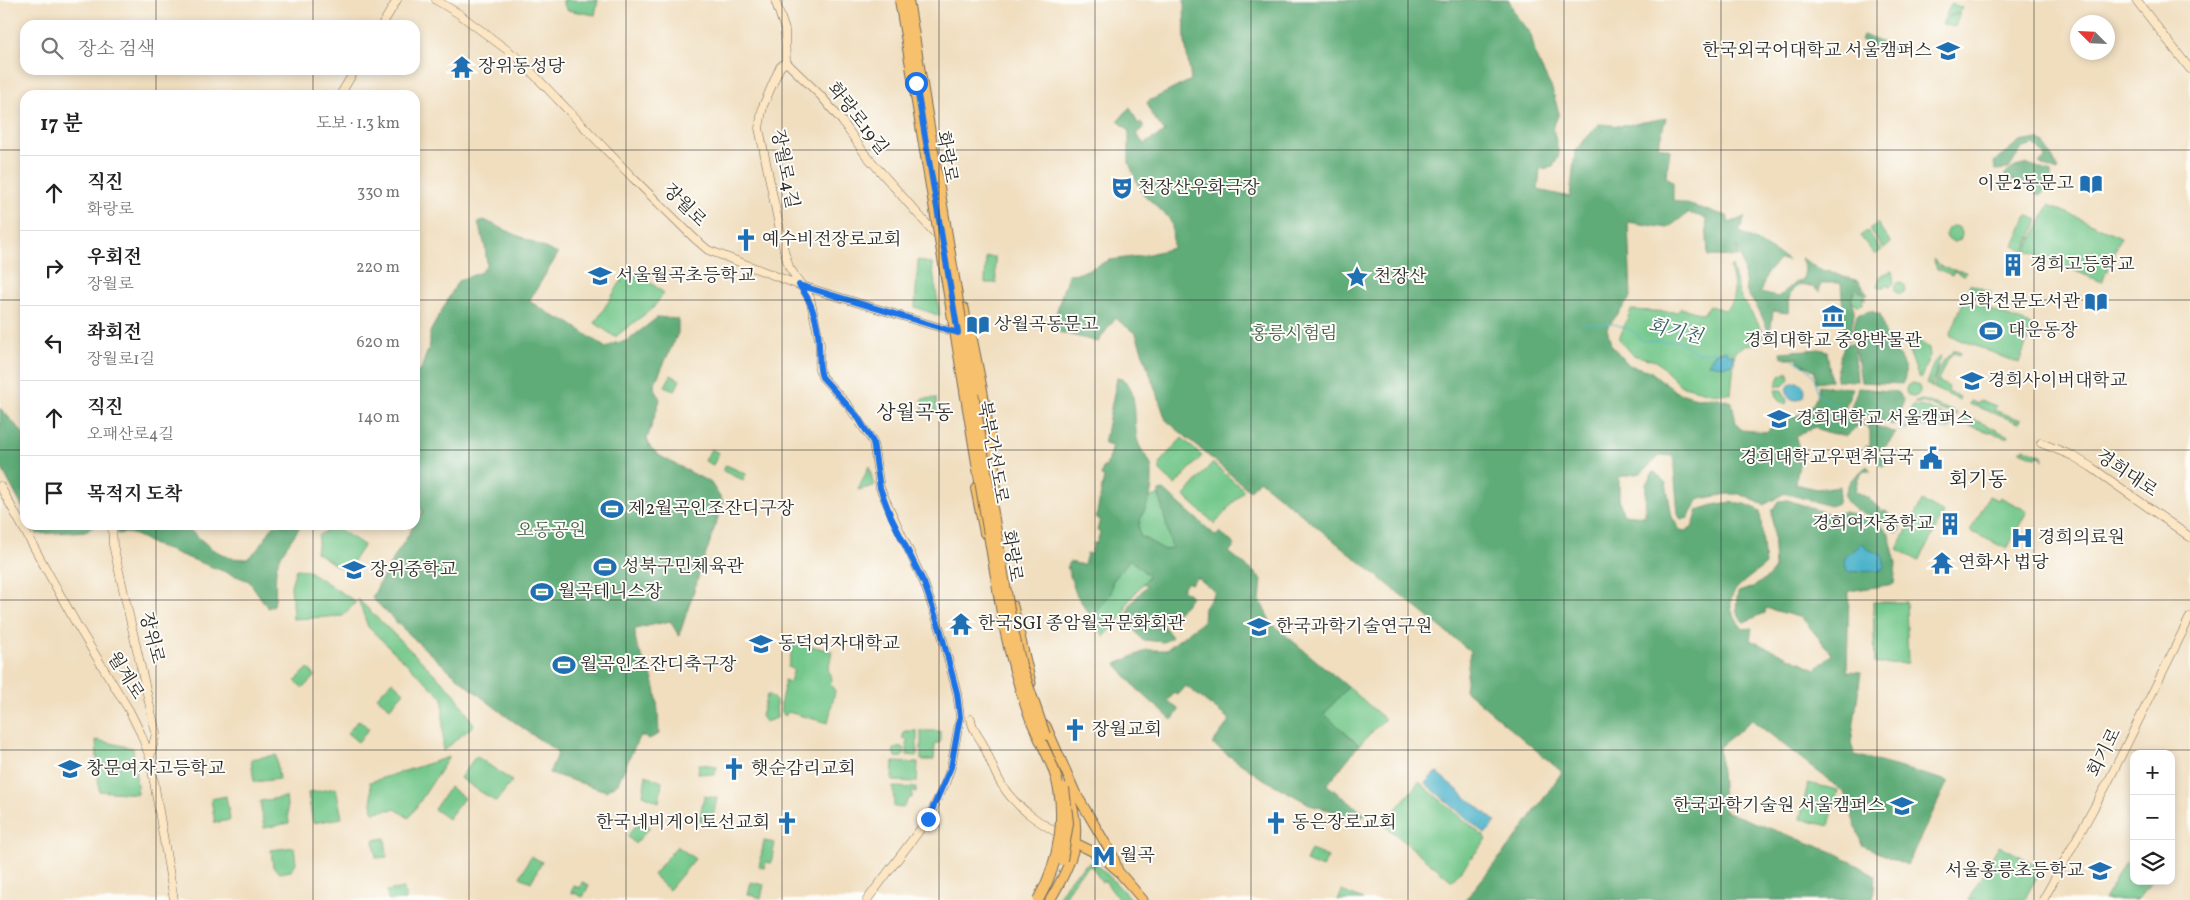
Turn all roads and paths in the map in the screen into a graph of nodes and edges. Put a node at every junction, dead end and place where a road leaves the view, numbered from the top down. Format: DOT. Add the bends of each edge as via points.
graph roads {
  1 [pos="398,0"];
  2 [pos="436,0"];
  3 [pos="775,0"];
  4 [pos="900,0"];
  5 [pos="907,0"];
  6 [pos="913,0"];
  7 [pos="2136,0"];
  8 [pos="385,20"];
  9 [pos="786,62"];
  10 [pos="920,68"];
  11 [pos="2190,68"];
  12 [pos="352,75"];
  13 [pos="343,90"];
  14 [pos="926,166"];
  15 [pos="939,182"];
  16 [pos="945,245"];
  17 [pos="799,285"];
  18 [pos="957,297"];
  19 [pos="958,333"];
  20 [pos="969,337"];
  21 [pos="2041,443"];
  22 [pos="0,486"];
  23 [pos="995,490"];
  24 [pos="988,514"];
  25 [pos="20,522"];
  26 [pos="999,524"];
  27 [pos="24,530"];
  28 [pos="112,530"];
  29 [pos="2190,537"];
  30 [pos="996,567"];
  31 [pos="2190,617"];
  32 [pos="1032,700"];
  33 [pos="971,719"];
  34 [pos="1040,723"];
  35 [pos="150,758"];
  36 [pos="1062,782"];
  37 [pos="1064,837"];
  38 [pos="1076,843"];
  39 [pos="1118,871"];
  40 [pos="174,900"];
  41 [pos="867,900"];
  42 [pos="1038,900"];
  43 [pos="1044,900"];
  44 [pos="1050,900"];
  45 [pos="1143,900"];
  46 [pos="2043,900"];
  1 -- 8 [label="street"];
  2 -- 17 [label="street, 장월로" via="518,58 708,250"];
  3 -- 9 [label="street" via="785,30"];
  4 -- 14 [label="highway, 북부간선도로, bridge"];
  5 -- 10 [label="main road, 화랑로"];
  5 -- 15 [label="highway, 북부간선도로, bridge"];
  6 -- 10 [label="main road, 화랑로"];
  7 -- 11 [label="street"];
  9 -- 16 [label="street, 화랑로19길" via="822,96 865,154"];
  9 -- 17 [label="street, 장월로4길" via="780,67 763,106 760,136 784,250"];
  10 -- 16 [label="main road, 화랑로" via="916,83"];
  10 -- 18 [label="main road, 화랑로"];
  12 -- 13 [label="street"];
  14 -- 30 [label="highway, bridge" via="934,241 980,516"];
  14 -- 42 [label="highway, 북부간선도로, bridge" via="1004,624 1016,677 1052,768 1059,798 1058,847 1051,875"];
  15 -- 23 [label="highway, bridge" via="946,195 982,390"];
  15 -- 43 [label="highway, 북부간선도로, bridge" via="1011,622 1034,708 1059,767 1068,809 1060,868"];
  16 -- 18 [label="main road, 화랑로"];
  17 -- 19 [label="street, 장월로"];
  17 -- 41 [label="street, 장월로4길" via="810,298 820,344 819,369 822,377 857,416 873,442 880,488 891,517 918,568 941,632 960,717 951,767 928,819"];
  18 -- 19 [label="main road, 화랑로"];
  18 -- 20 [label="main road, 화랑로"];
  19 -- 20 [label="street, 장월로"];
  19 -- 24 [label="main road, 화랑로"];
  20 -- 23 [label="main road, 화랑로"];
  21 -- 29 [label="street, 경희대로" via="2074,456"];
  22 -- 25 [label="street, 월계로"];
  23 -- 26 [label="main road, 화랑로"];
  24 -- 26 [label="street" via="992,522"];
  24 -- 30 [label="main road, 화랑로"];
  26 -- 32 [label="main road, 화랑로"];
  27 -- 35 [label="street, 월계로" via="129,710"];
  28 -- 35 [label="street, 장위로" via="156,733"];
  30 -- 32 [label="main road, 화랑로" via="1008,632"];
  31 -- 46 [label="street, 회기로" via="2107,784"];
  32 -- 34 [label="main road, 화랑로"];
  33 -- 37 [label="street" via="972,728 1002,786 1028,814"];
  34 -- 36 [label="main road, 화랑로"];
  34 -- 39 [label="main road, 화랑로" via="1075,792 1113,856"];
  35 -- 40 [label="street, 월계로"];
  36 -- 37 [label="main road, 화랑로"];
  36 -- 38 [label="main road" via="1075,813"];
  37 -- 38 [label="main road"];
  37 -- 43 [label="main road, 화랑로" via="1054,877"];
  38 -- 39 [label="main road" via="1100,855"];
  38 -- 44 [label="main road" via="1069,867"];
  39 -- 45 [label="main road"];
}
